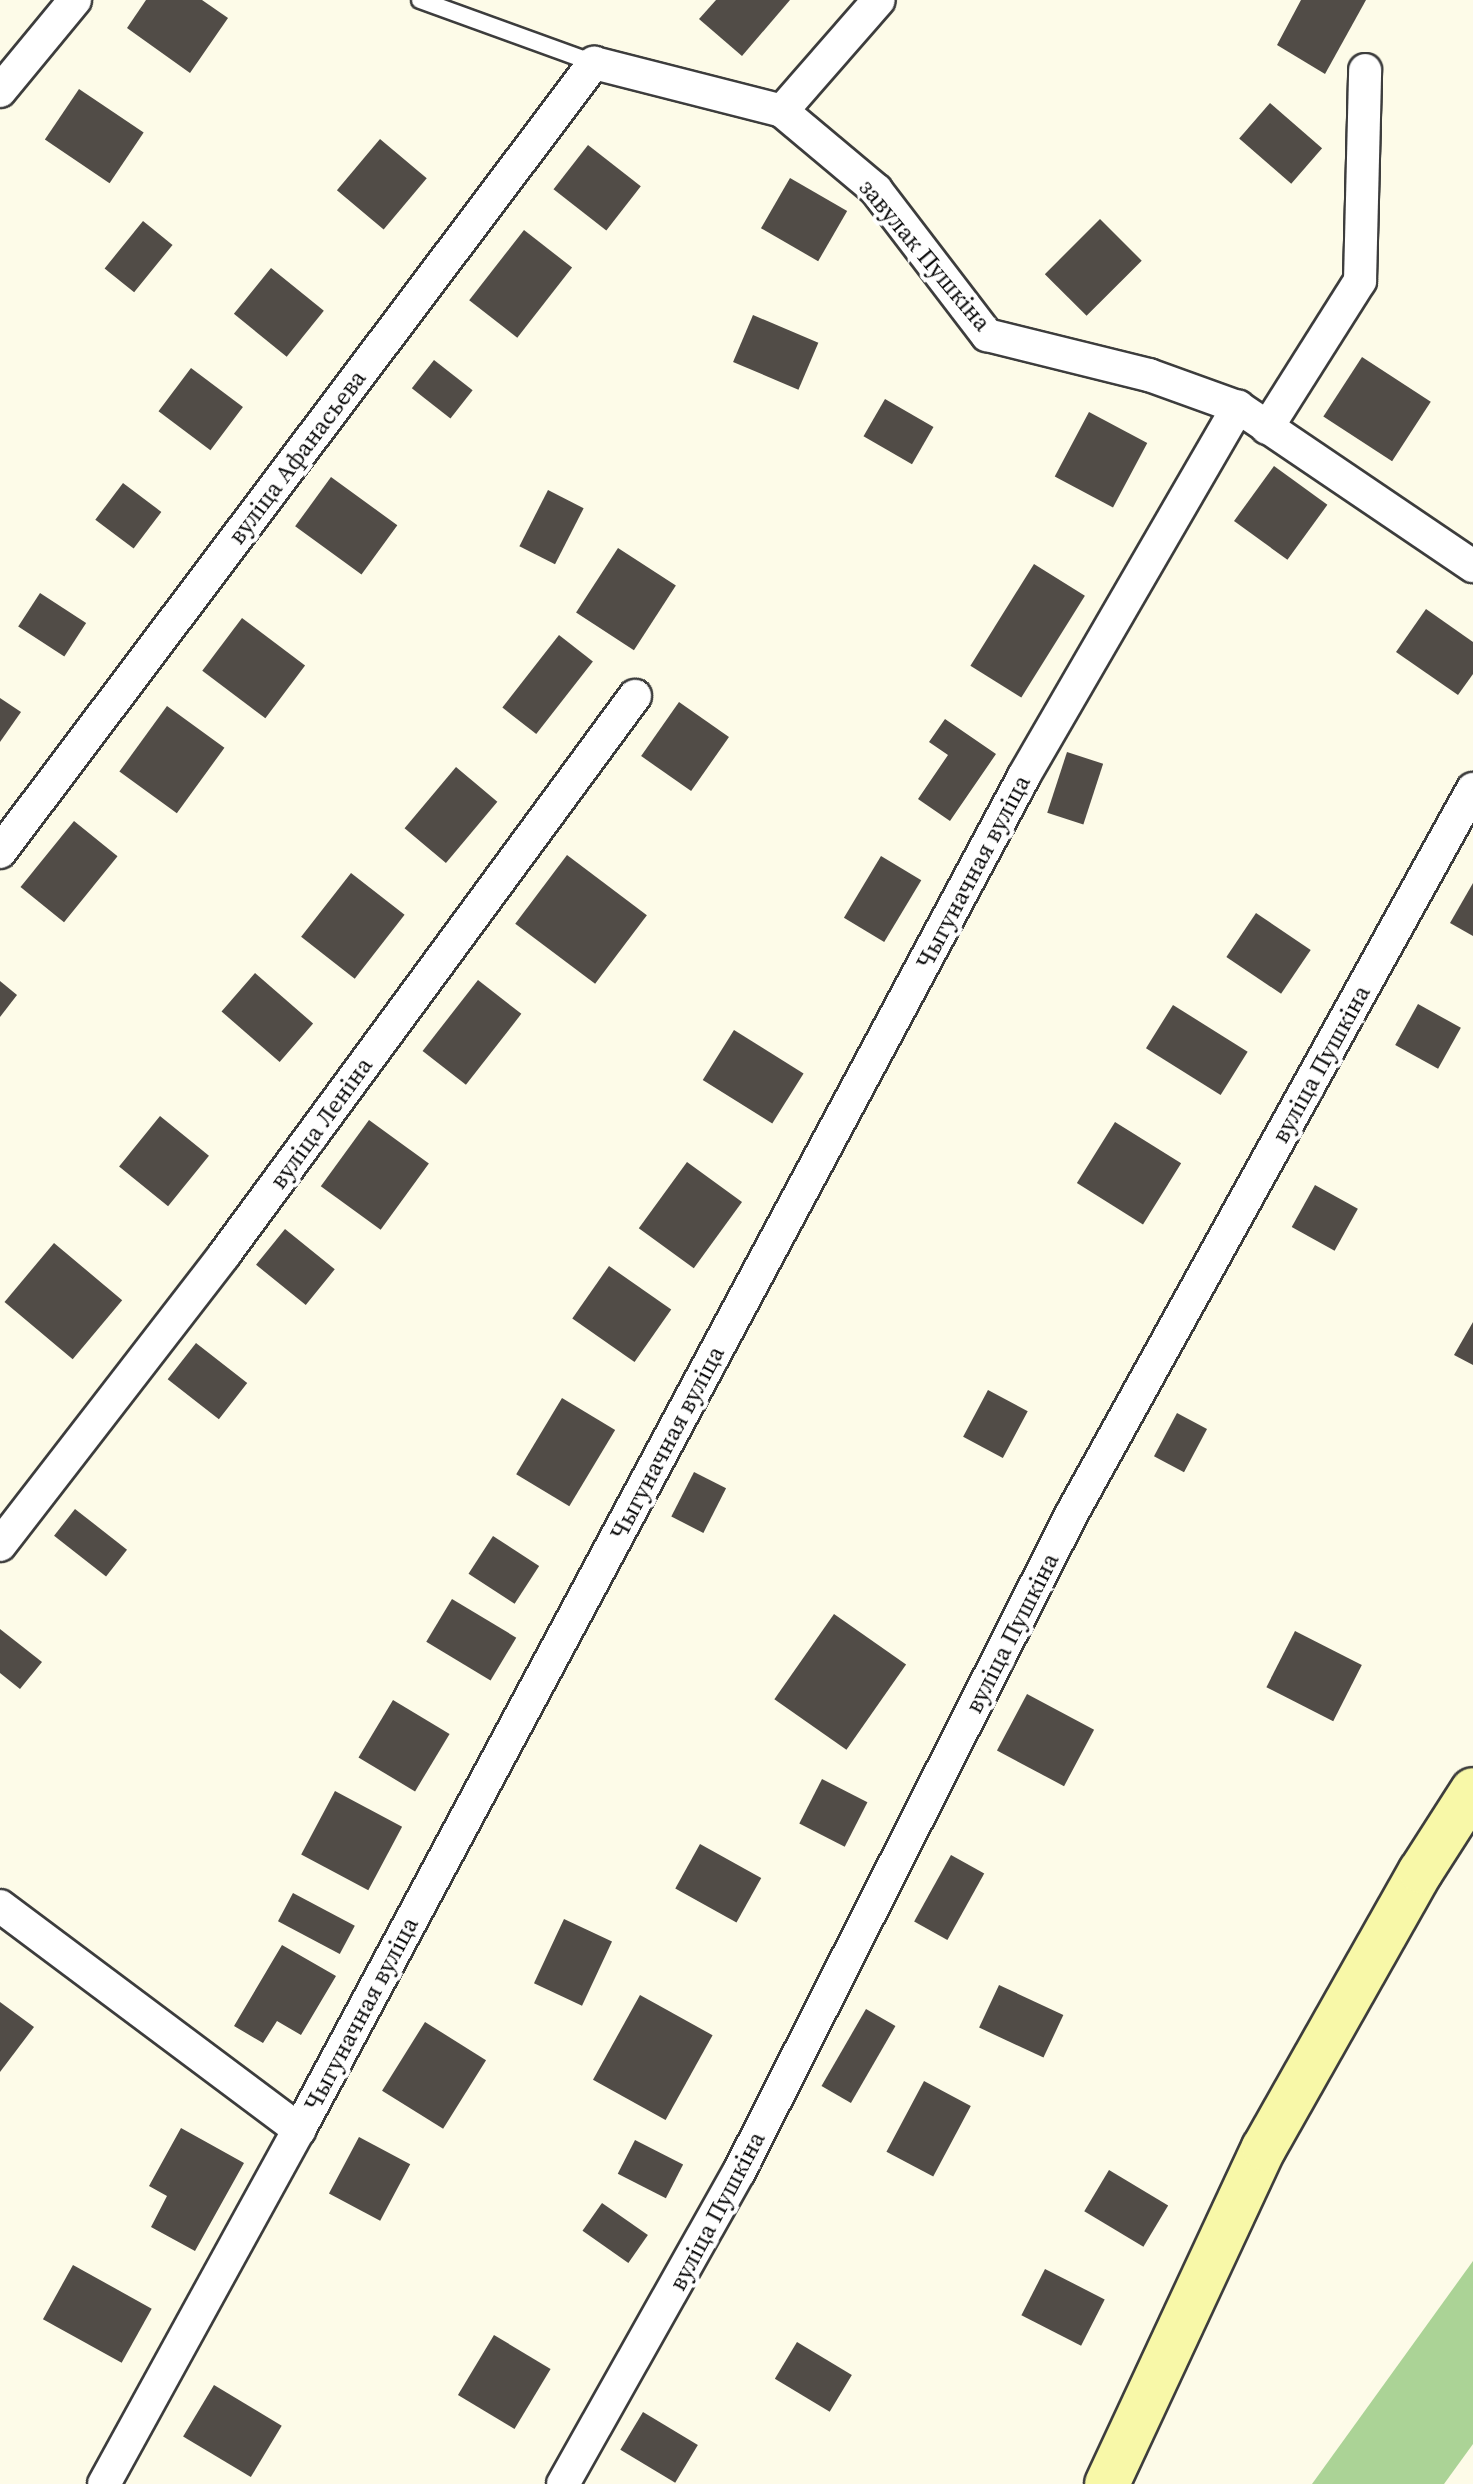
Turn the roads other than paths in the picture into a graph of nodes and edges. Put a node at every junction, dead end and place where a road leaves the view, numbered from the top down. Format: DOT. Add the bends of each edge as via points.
graph roads {
  1 [pos="75,0"];
  2 [pos="420,0"];
  3 [pos="879,0"];
  4 [pos="594,63"];
  5 [pos="1365,70"];
  6 [pos="0,91"];
  7 [pos="782,111"];
  8 [pos="1238,407"];
  9 [pos="1267,428"];
  10 [pos="1473,566"];
  11 [pos="635,696"];
  12 [pos="1473,789"];
  13 [pos="0,852"];
  14 [pos="0,1545"];
  15 [pos="1473,1790"];
  16 [pos="0,1906"];
  17 [pos="299,2130"];
  18 [pos="104,2484"];
  19 [pos="563,2484"];
  20 [pos="1107,2484"];
  1 -- 6 [label="street"];
  2 -- 4 [label="lane"];
  3 -- 7 [label="street"];
  4 -- 7 [label="street, завулак Пушкіна"];
  4 -- 13 [label="street, вуліца Афанасьева"];
  5 -- 9 [label="street" via="1360,281"];
  7 -- 8 [label="street, завулак Пушкіна" via="876,190 987,335 1149,375"];
  8 -- 9 [label="street, завулак Пушкіна"];
  8 -- 17 [label="street, Чыгуначная вуліца" via="1024,776"];
  9 -- 10 [label="street, завулак Пушкіна"];
  11 -- 14 [label="street, вуліца Леніна" via="224,1255"];
  12 -- 19 [label="street, вуліца Пушкіна" via="1071,1515 739,2172"];
  15 -- 20 [label="street" via="1421,1871 1264,2148"];
  16 -- 17 [label="street"];
  17 -- 18 [label="street, Чыгуначная вуліца"];
}
